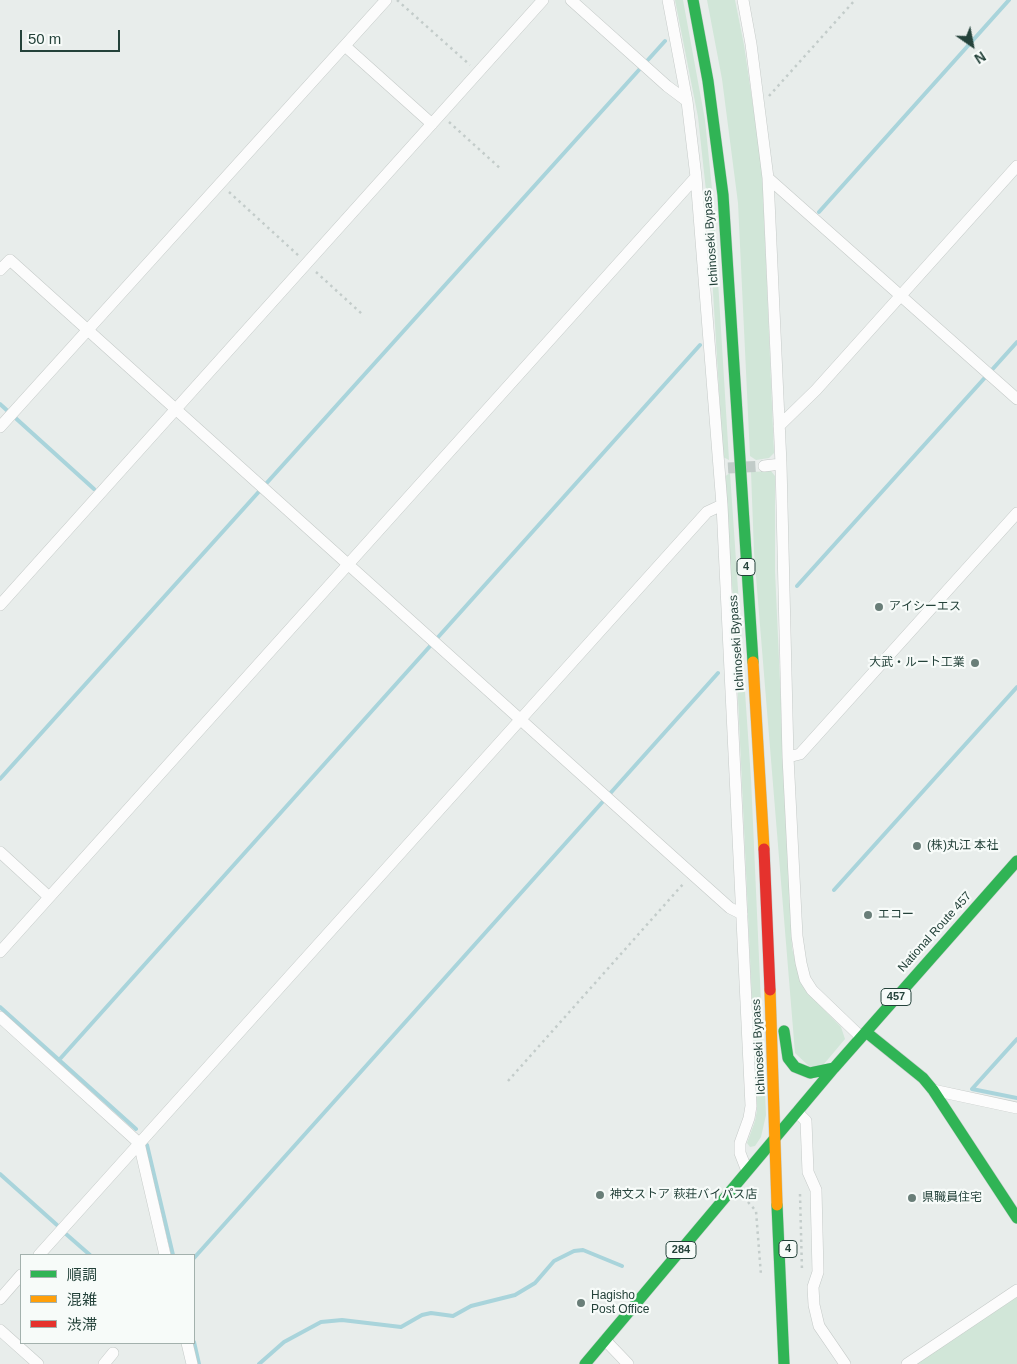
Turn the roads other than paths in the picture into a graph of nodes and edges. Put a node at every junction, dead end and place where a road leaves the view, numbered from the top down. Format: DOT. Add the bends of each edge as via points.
graph roads {
  1 [pos="386,0"];
  2 [pos="543,0"];
  3 [pos="571,0"];
  4 [pos="668,0"];
  5 [pos="693,0"];
  6 [pos="742,0"];
  7 [pos="345,46"];
  8 [pos="687,101"];
  9 [pos="432,124"];
  10 [pos="1017,166"];
  11 [pos="696,178"];
  12 [pos="768,178"];
  13 [pos="0,270"];
  14 [pos="902,295"];
  15 [pos="88,329"];
  16 [pos="1017,400"];
  17 [pos="177,408"];
  18 [pos="779,426"];
  19 [pos="0,427"];
  20 [pos="781,464"];
  21 [pos="764,466"];
  22 [pos="722,505"];
  23 [pos="1017,513"];
  24 [pos="349,564"];
  25 [pos="0,605"];
  26 [pos="521,718"];
  27 [pos="788,756"];
  28 [pos="761,780"];
  29 [pos="0,852"];
  30 [pos="1017,861"];
  31 [pos="49,898"];
  32 [pos="742,914"];
  33 [pos="0,952"];
  34 [pos="0,1017"];
  35 [pos="863,1034"];
  36 [pos="834,1068"];
  37 [pos="933,1090"];
  38 [pos="1017,1108"];
  39 [pos="797,1112"];
  40 [pos="777,1136"];
  41 [pos="139,1144"];
  42 [pos="747,1171"];
  43 [pos="1017,1218"];
  44 [pos="40,1254"];
  45 [pos="165,1254"];
  46 [pos="20,1276"];
  47 [pos="1017,1290"];
  48 [pos="0,1299"];
  49 [pos="0,1330"];
  50 [pos="605,1340"];
  51 [pos="187,1344"];
  52 [pos="113,1353"];
  53 [pos="38,1364"];
  54 [pos="104,1364"];
  55 [pos="192,1364"];
  56 [pos="585,1364"];
  57 [pos="628,1364"];
  58 [pos="784,1364"];
  59 [pos="794,1364"];
  60 [pos="845,1364"];
  61 [pos="907,1364"];
  1 -- 7 [label="street"];
  2 -- 9 [label="street"];
  3 -- 8 [label="street"];
  4 -- 8 [label="street"];
  5 -- 28 [label="main road, Ichinoseki Bypass / 4" via="708,81 723,195"];
  6 -- 12 [label="street"];
  7 -- 9 [label="street"];
  7 -- 15 [label="street"];
  8 -- 11 [label="street"];
  9 -- 17 [label="street"];
  10 -- 14 [label="street"];
  11 -- 22 [label="street" via="723,469"];
  11 -- 24 [label="street"];
  12 -- 14 [label="street"];
  12 -- 18 [label="street"];
  13 -- 15 [label="street" via="10,260"];
  14 -- 16 [label="street"];
  14 -- 18 [label="street"];
  15 -- 17 [label="street"];
  15 -- 19 [label="street"];
  17 -- 24 [label="street"];
  17 -- 25 [label="street"];
  18 -- 20 [label="street"];
  20 -- 21 [label="street"];
  20 -- 27 [label="street"];
  22 -- 26 [label="street" via="707,512"];
  22 -- 32 [label="street"];
  23 -- 27 [label="street" via="800,754"];
  24 -- 26 [label="street"];
  24 -- 31 [label="street"];
  26 -- 32 [label="street" via="730,908"];
  26 -- 41 [label="street"];
  27 -- 35 [label="street" via="800,963 812,990"];
  28 -- 36 [label="main road" via="770,844 785,1047 788,1058 800,1071 817,1073"];
  28 -- 40 [label="main road, Ichinoseki Bypass / 4"];
  29 -- 31 [label="street"];
  30 -- 35 [label="main road, National Route 457 / 457"];
  31 -- 33 [label="street"];
  32 -- 42 [label="street" via="751,1106 740,1153"];
  34 -- 41 [label="street"];
  35 -- 36 [label="main road, National Route 457 / 457"];
  35 -- 37 [label="main road" via="923,1078"];
  36 -- 39 [label="main road, National Route 457 / 457"];
  37 -- 38 [label="street"];
  37 -- 43 [label="main road"];
  39 -- 40 [label="main road, National Route 457 / 457"];
  39 -- 60 [label="street" via="806,1121 808,1172 816,1190 818,1272 813,1287 814,1305 819,1326"];
  40 -- 42 [label="main road, 284"];
  40 -- 58 [label="main road, Ichinoseki Bypass / 4"];
  40 -- 59 [label="main road, Ichinoseki Bypass / 4" via="786,1179"];
  41 -- 44 [label="street"];
  41 -- 45 [label="street"];
  42 -- 50 [label="main road, 284"];
  46 -- 48 [label="street"];
  47 -- 61 [label="street"];
  49 -- 53 [label="street"];
  50 -- 56 [label="main road, 284"];
  50 -- 57 [label="street"];
  51 -- 55 [label="street"];
  52 -- 54 [label="street"];
}
